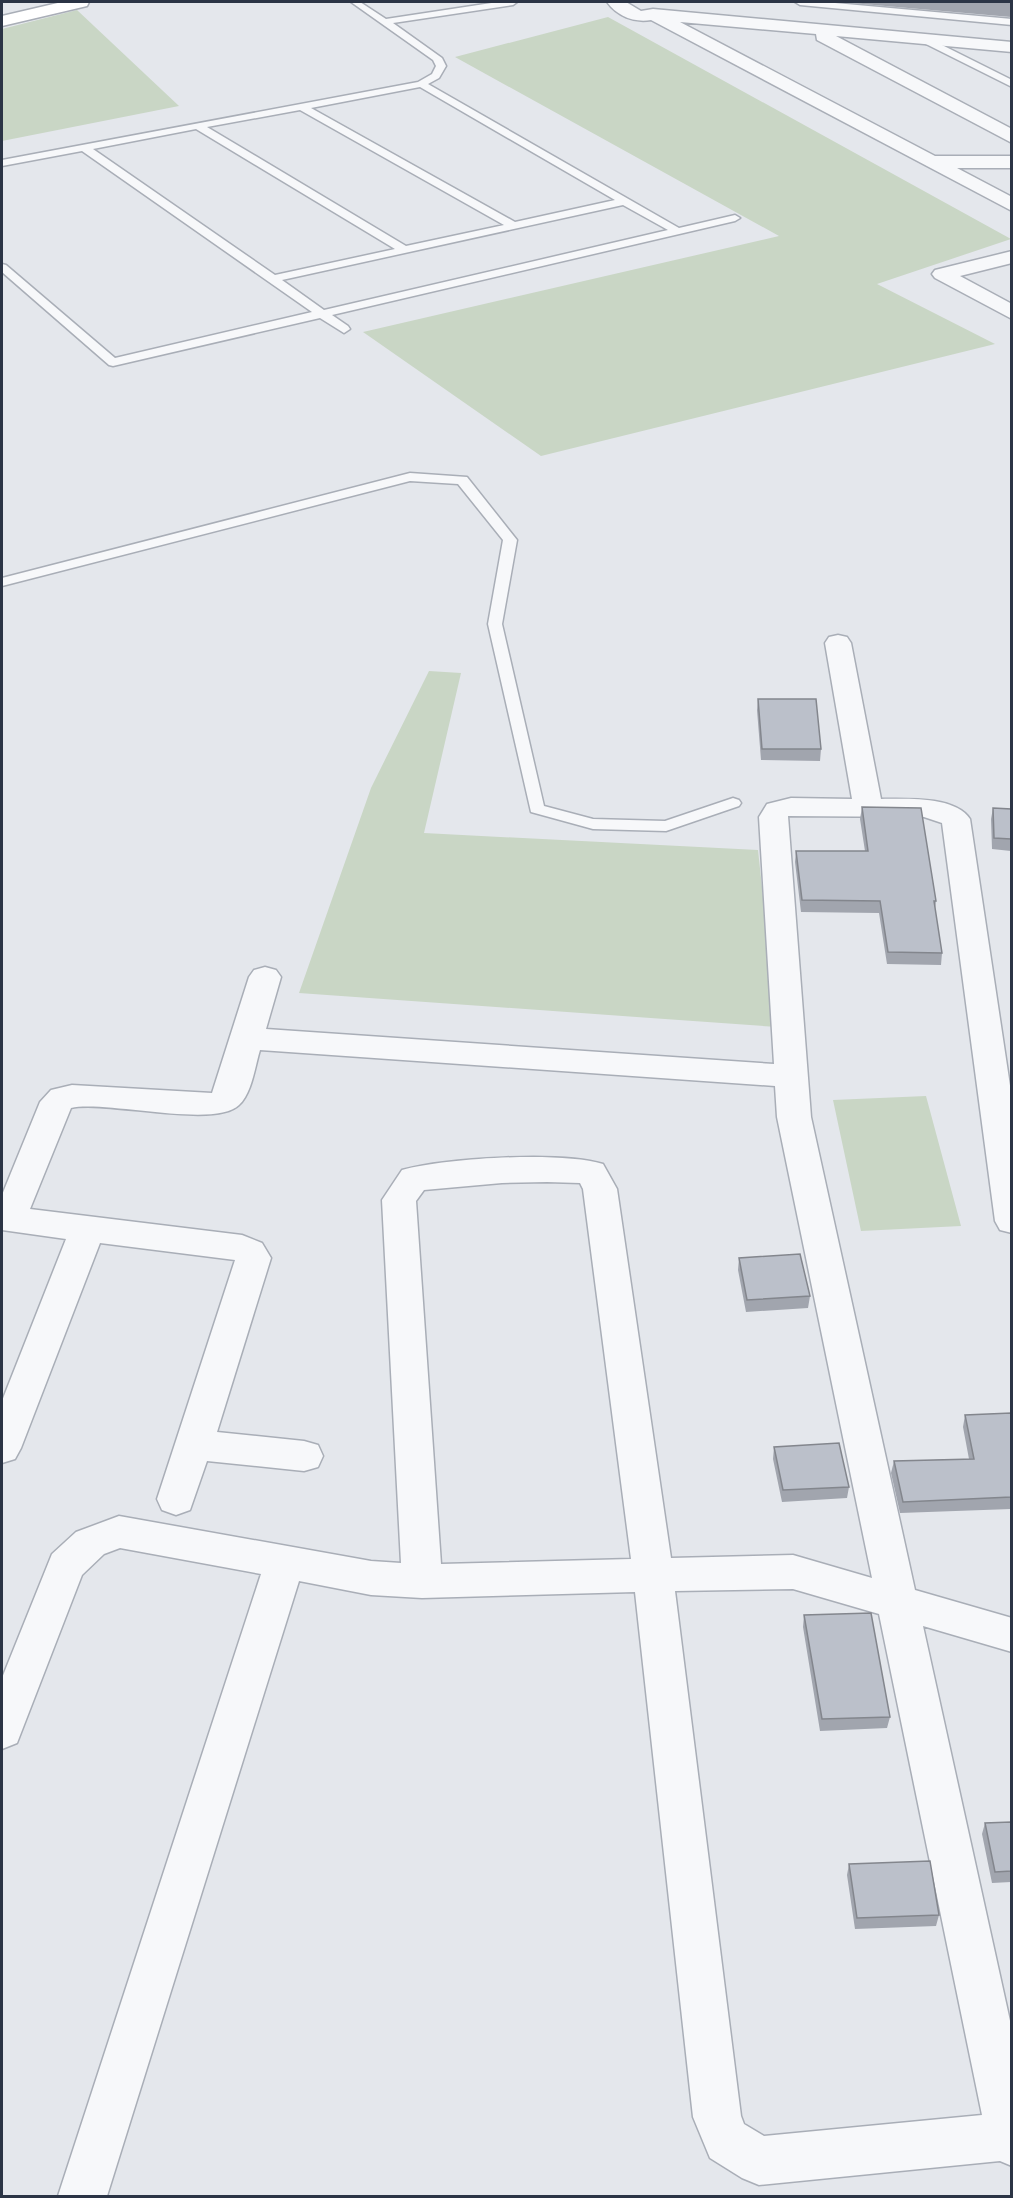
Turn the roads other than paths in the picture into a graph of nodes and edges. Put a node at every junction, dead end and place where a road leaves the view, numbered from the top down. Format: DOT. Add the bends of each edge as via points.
graph roads {
  1 [pos="81,2"];
  2 [pos="355,2"];
  3 [pos="513,2"];
  4 [pos="615,2"];
  5 [pos="800,2"];
  6 [pos="653,14"];
  7 [pos="2,21"];
  8 [pos="384,22"];
  9 [pos="1011,22"];
  10 [pos="810,28"];
  11 [pos="923,39"];
  12 [pos="1011,47"];
  13 [pos="421,84"];
  14 [pos="1011,84"];
  15 [pos="302,107"];
  16 [pos="198,126"];
  17 [pos="1011,137"];
  18 [pos="85,147"];
  19 [pos="934,162"];
  20 [pos="1011,162"];
  21 [pos="2,163"];
  22 [pos="625,201"];
  23 [pos="1011,205"];
  24 [pos="735,218"];
  25 [pos="514,226"];
  26 [pos="677,231"];
  27 [pos="405,250"];
  28 [pos="1011,256"];
  29 [pos="2,267"];
  30 [pos="273,279"];
  31 [pos="322,313"];
  32 [pos="1011,313"];
  33 [pos="344,329"];
  34 [pos="2,582"];
  35 [pos="838,643"];
  36 [pos="733,802"];
  37 [pos="868,807"];
  38 [pos="265,977"];
  39 [pos="247,1038"];
  40 [pos="792,1076"];
  41 [pos="5,1219"];
  42 [pos="1011,1221"];
  43 [pos="87,1230"];
  44 [pos="193,1444"];
  45 [pos="2,1448"];
  46 [pos="304,1456"];
  47 [pos="176,1499"];
  48 [pos="285,1562"];
  49 [pos="653,1575"];
  50 [pos="422,1581"];
  51 [pos="897,1602"];
  52 [pos="1011,1635"];
  53 [pos="2,1730"];
  54 [pos="1011,2139"];
  55 [pos="82,2196"];
  1 -- 7 [label="street"];
  2 -- 8 [label="lane"];
  3 -- 8 [label="lane"];
  4 -- 6 [label="street" via="638,17"];
  5 -- 9 [label="lane"];
  6 -- 10 [label="street"];
  6 -- 19 [label="street"];
  8 -- 13 [label="lane" via="440,62 436,76"];
  10 -- 11 [label="street"];
  10 -- 17 [label="street"];
  11 -- 12 [label="street"];
  11 -- 14 [label="lane"];
  13 -- 15 [label="lane"];
  13 -- 22 [label="lane"];
  15 -- 16 [label="lane"];
  15 -- 25 [label="lane"];
  16 -- 18 [label="lane"];
  16 -- 27 [label="lane"];
  18 -- 21 [label="lane"];
  18 -- 30 [label="lane"];
  19 -- 20 [label="street"];
  19 -- 23 [label="street"];
  22 -- 25 [label="lane"];
  22 -- 26 [label="lane"];
  24 -- 26 [label="lane"];
  25 -- 27 [label="lane"];
  26 -- 31 [label="lane"];
  27 -- 30 [label="lane"];
  28 -- 32 [label="street" via="942,274"];
  29 -- 31 [label="lane" via="113,362"];
  30 -- 31 [label="lane"];
  31 -- 33 [label="lane"];
  34 -- 36 [label="lane" via="410,477 462,480 510,540 495,624 537,809 592,824 666,826"];
  35 -- 37 [label="street"];
  37 -- 40 [label="street" via="791,807 777,810 772,817"];
  37 -- 42 [label="street" via="925,808 956,819"];
  38 -- 39 [label="street"];
  39 -- 40 [label="street"];
  39 -- 41 [label="street" via="224,1101 212,1104 72,1096 57,1102"];
  40 -- 51 [label="street" via="794,1117"];
  41 -- 43 [label="street"];
  43 -- 44 [label="street" via="242,1248 253,1258"];
  43 -- 45 [label="street"];
  44 -- 46 [label="street"];
  44 -- 47 [label="street"];
  48 -- 50 [label="street" via="371,1578"];
  48 -- 53 [label="street" via="119,1532 90,1543 66,1566"];
  48 -- 55 [label="street"];
  49 -- 50 [label="street"];
  49 -- 50 [label="street" via="600,1189 591,1172 564,1169 414,1179 399,1200"];
  49 -- 51 [label="street" via="793,1572"];
  49 -- 54 [label="street" via="717,2117 727,2142 759,2161"];
  51 -- 52 [label="street"];
  51 -- 54 [label="street"];
}
